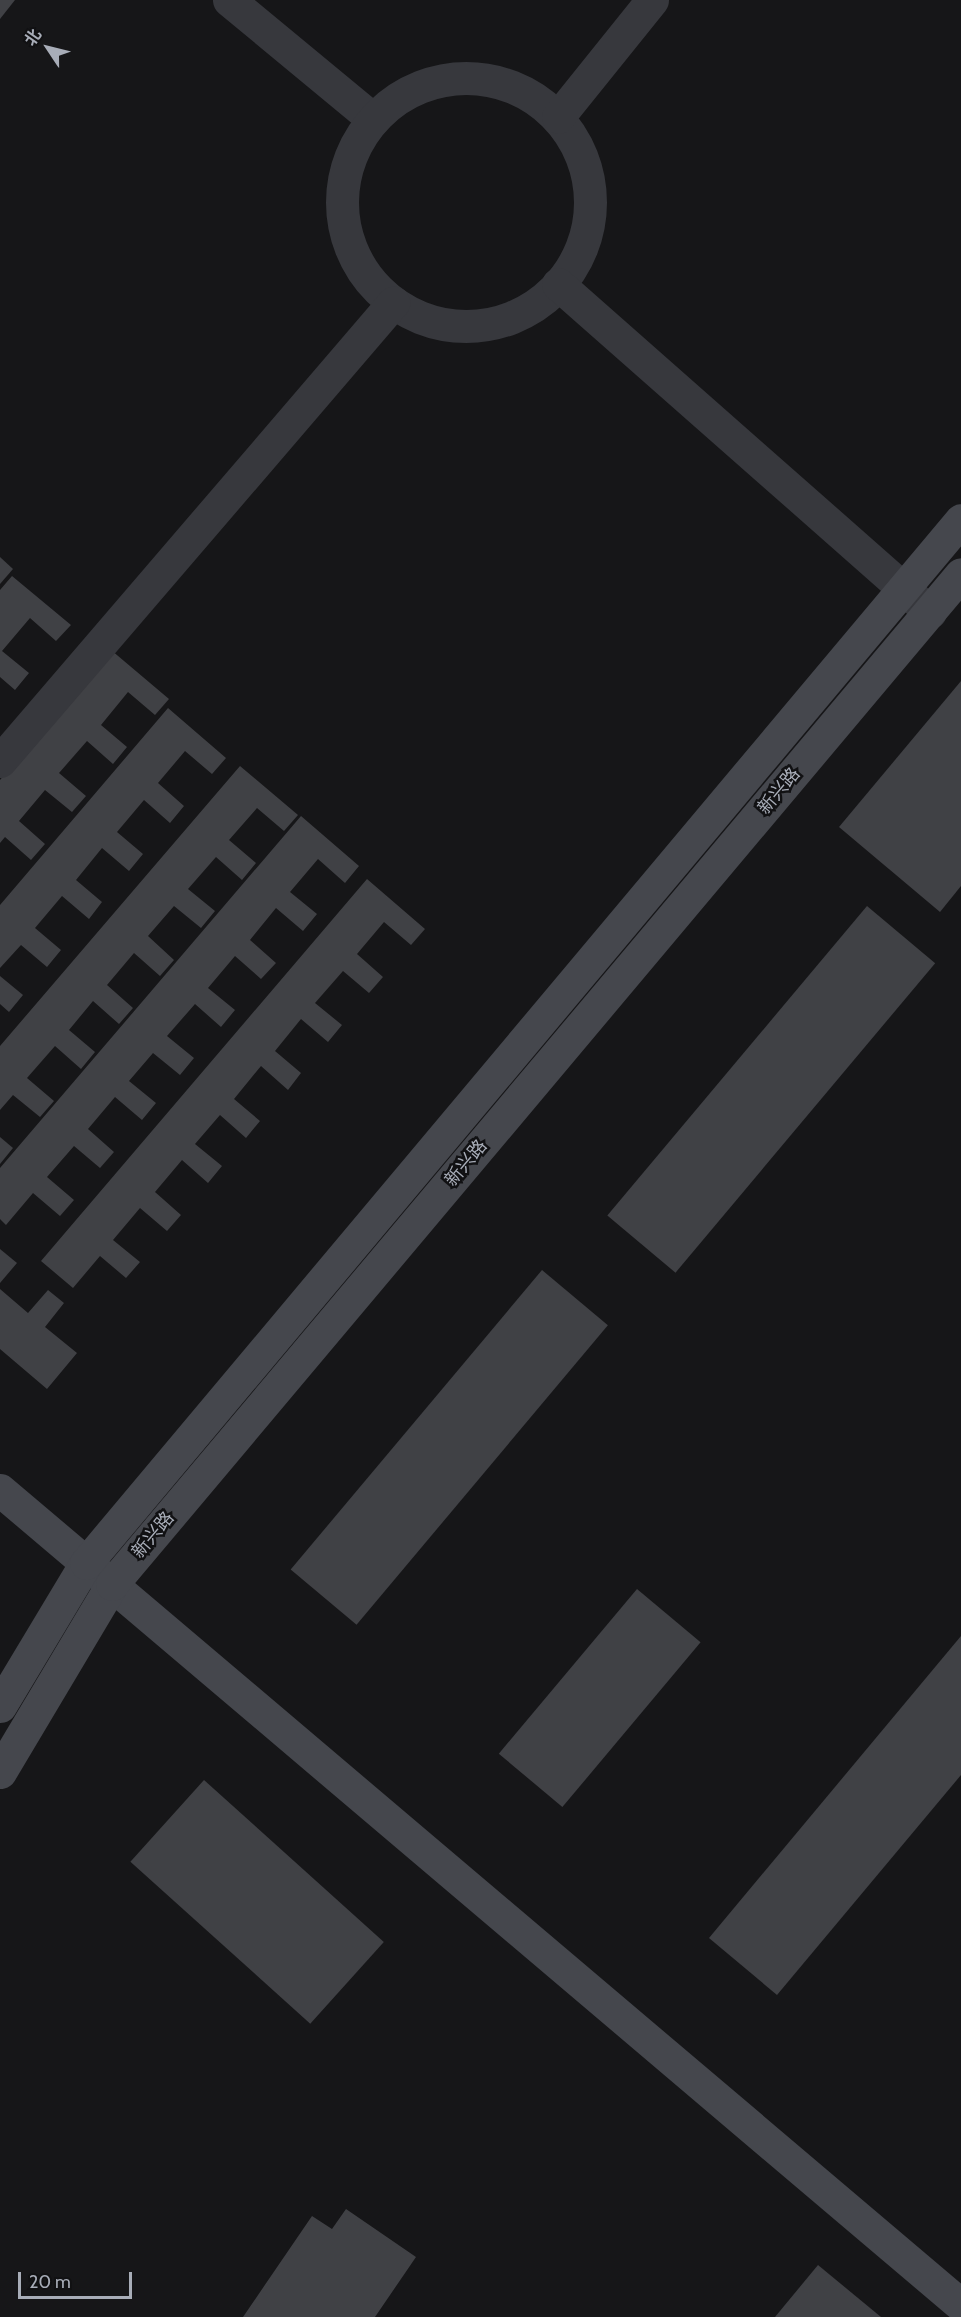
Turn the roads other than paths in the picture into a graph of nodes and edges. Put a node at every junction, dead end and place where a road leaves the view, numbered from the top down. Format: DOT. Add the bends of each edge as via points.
graph roads {
  1 [pos="229,0"];
  2 [pos="652,0"];
  3 [pos="558,117"];
  4 [pos="373,119"];
  5 [pos="558,284"];
  6 [pos="393,303"];
  7 [pos="961,520"];
  8 [pos="961,574"];
  9 [pos="904,590"];
  10 [pos="930,612"];
  11 [pos="0,761"];
  12 [pos="0,1490"];
  13 [pos="86,1563"];
  14 [pos="111,1584"];
  15 [pos="0,1706"];
  16 [pos="0,1772"];
  17 [pos="961,2305"];
  1 -- 4 [label="street"];
  2 -- 3 [label="street"];
  3 -- 4 [label="street" via="516,87 465,77 414,88"];
  3 -- 5 [label="street" via="584,162 589,205 584,239"];
  4 -- 6 [label="street" via="347,164 342,216 358,265"];
  5 -- 6 [label="street" via="517,315 467,326 441,324"];
  5 -- 9 [label="street"];
  6 -- 11 [label="street"];
  7 -- 9 [label="main road, 新兴路"];
  8 -- 10 [label="main road, 新兴路"];
  9 -- 10 [label="street"];
  9 -- 13 [label="main road, 新兴路"];
  10 -- 14 [label="main road, 新兴路"];
  12 -- 13 [label="main road"];
  13 -- 14 [label="main road"];
  13 -- 15 [label="main road, 新兴路"];
  14 -- 16 [label="main road, 新兴路"];
  14 -- 17 [label="main road"];
}
